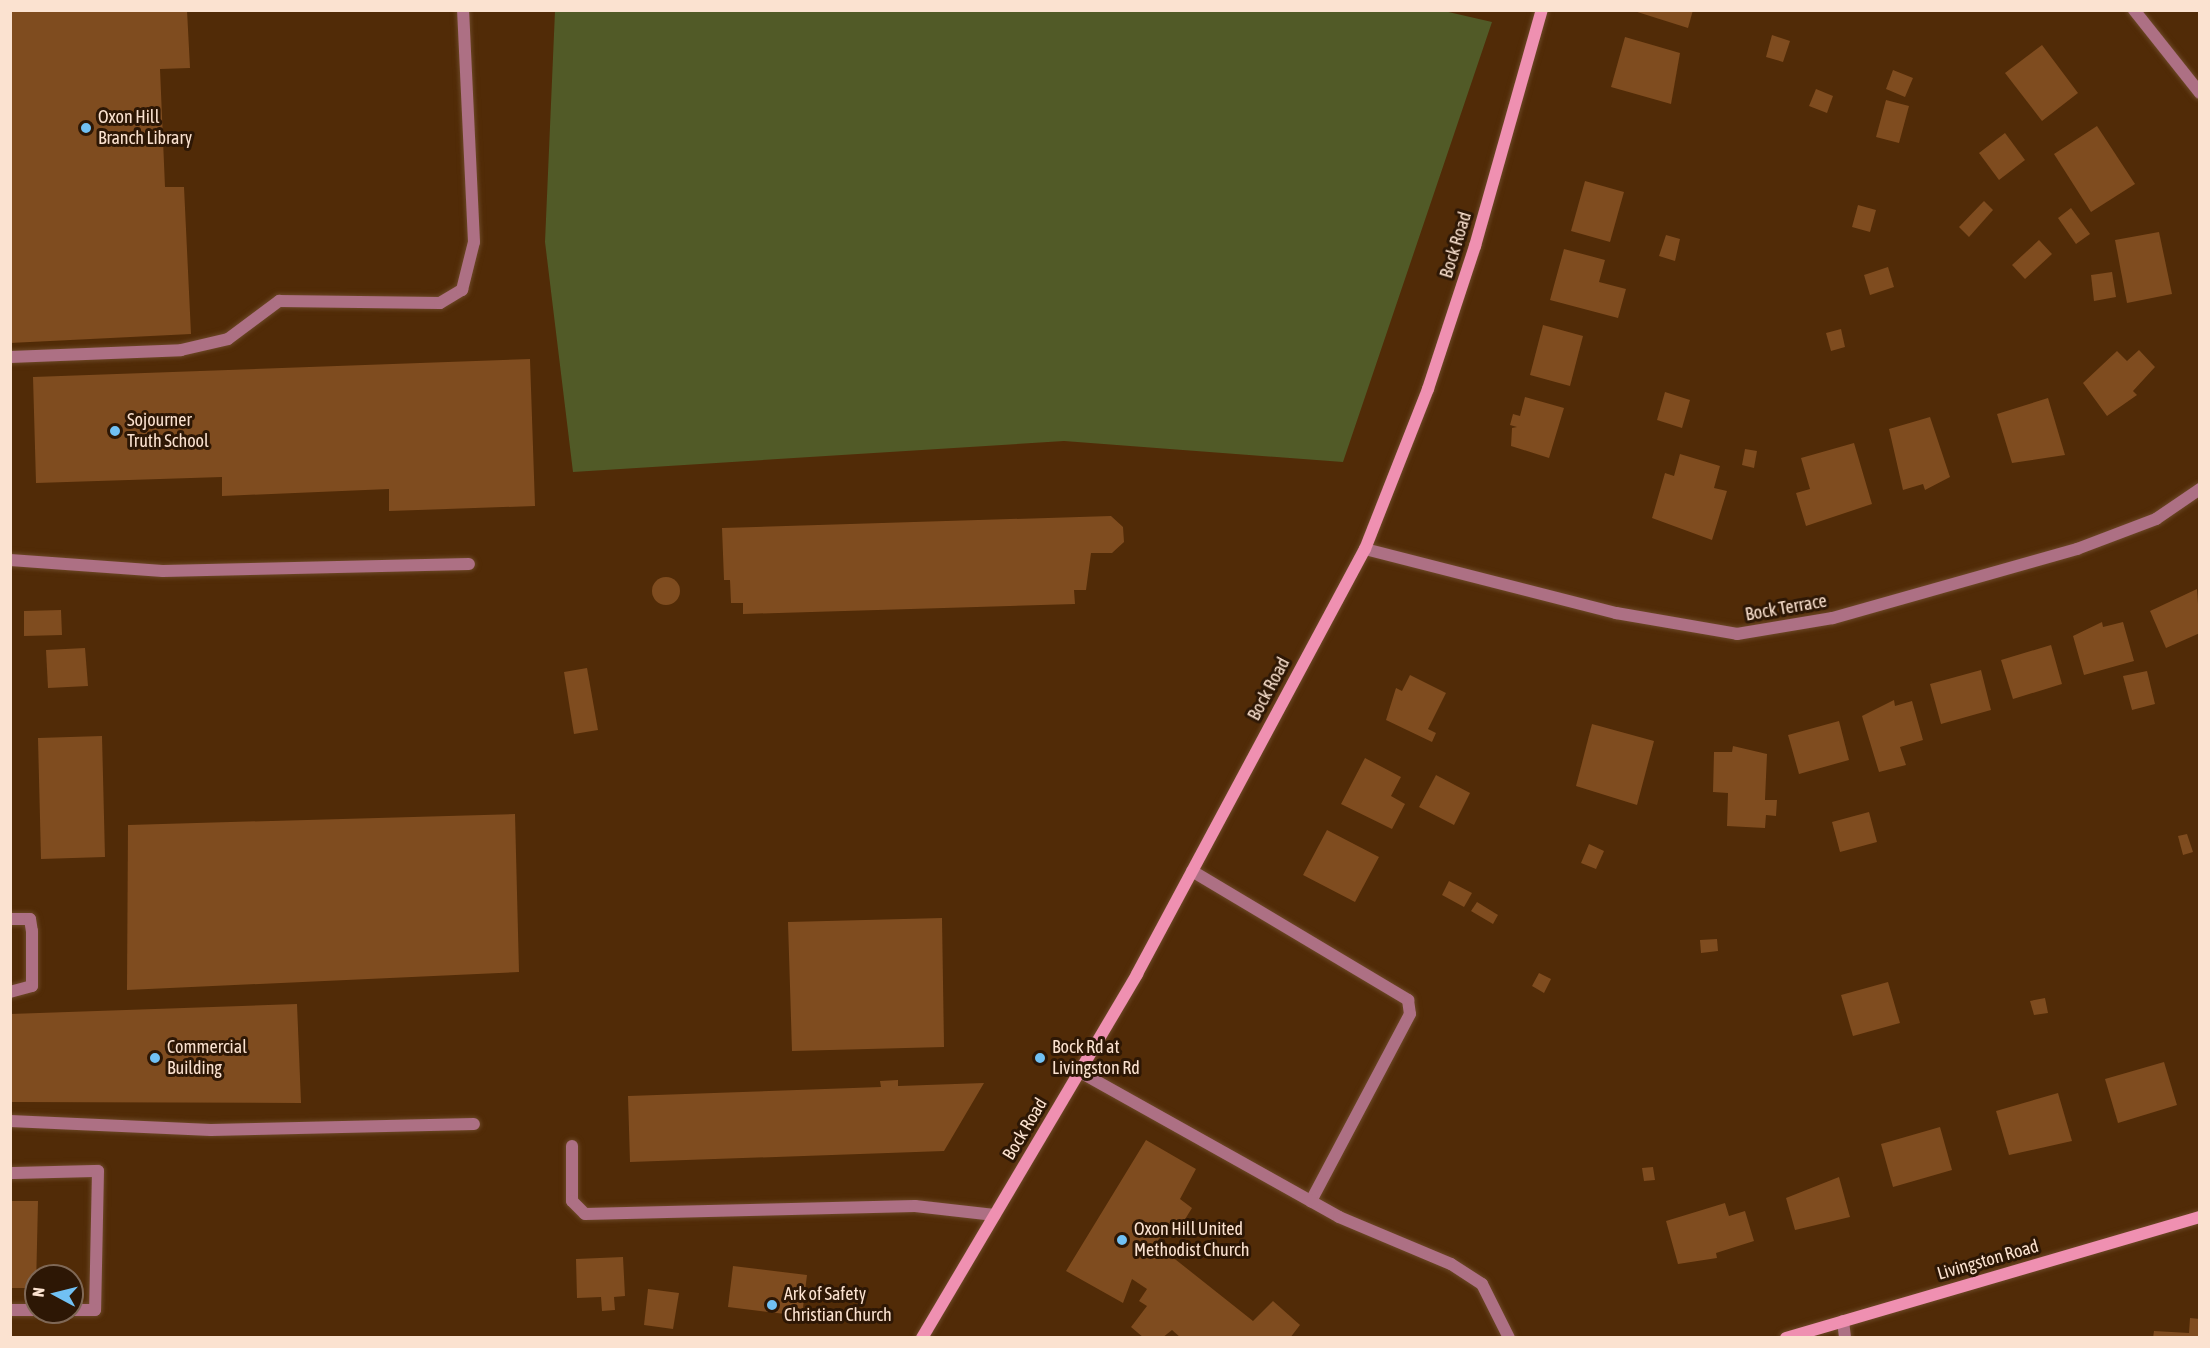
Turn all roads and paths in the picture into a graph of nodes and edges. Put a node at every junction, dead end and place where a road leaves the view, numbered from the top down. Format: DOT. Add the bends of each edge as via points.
graph roads {
  1 [pos="463,10"];
  2 [pos="1542,10"];
  3 [pos="2134,10"];
  4 [pos="2199,93"];
  5 [pos="10,357"];
  6 [pos="2199,489"];
  7 [pos="1365,549"];
  8 [pos="10,560"];
  9 [pos="469,564"];
  10 [pos="1192,871"];
  11 [pos="10,919"];
  12 [pos="10,992"];
  13 [pos="1080,1072"];
  14 [pos="10,1121"];
  15 [pos="474,1124"];
  16 [pos="572,1146"];
  17 [pos="10,1173"];
  18 [pos="1311,1201"];
  19 [pos="994,1215"];
  20 [pos="2199,1217"];
  21 [pos="84,1310"];
  22 [pos="1843,1321"];
  23 [pos="924,1337"];
  24 [pos="1509,1338"];
  25 [pos="1786,1338"];
  26 [pos="1845,1338"];
  1 -- 5 [label="street" via="474,242 462,290 440,303 279,301 228,339 181,350"];
  2 -- 7 [label="main road, Bock Road" via="1475,246 1428,390"];
  3 -- 4 [label="street"];
  6 -- 7 [label="street, Bock Terrace" via="2156,519 2077,549 1833,618 1737,634 1650,621"];
  7 -- 10 [label="main road, Bock Road"];
  8 -- 9 [label="street" via="163,571"];
  10 -- 13 [label="main road, Bock Road"];
  10 -- 18 [label="street" via="1408,1000 1410,1014"];
  11 -- 12 [label="street" via="30,919 32,931 32,986"];
  13 -- 18 [label="street"];
  13 -- 19 [label="main road, Bock Road"];
  14 -- 15 [label="street" via="211,1130"];
  16 -- 19 [label="street" via="572,1201 585,1214 915,1206"];
  17 -- 21 [label="street" via="98,1171 95,1310"];
  18 -- 24 [label="street" via="1451,1264 1482,1284"];
  19 -- 23 [label="main road, Bock Road"];
  20 -- 22 [label="main road, Livingston Road"];
  22 -- 25 [label="main road, Livingston Road"];
  22 -- 26 [label="street"];
}
